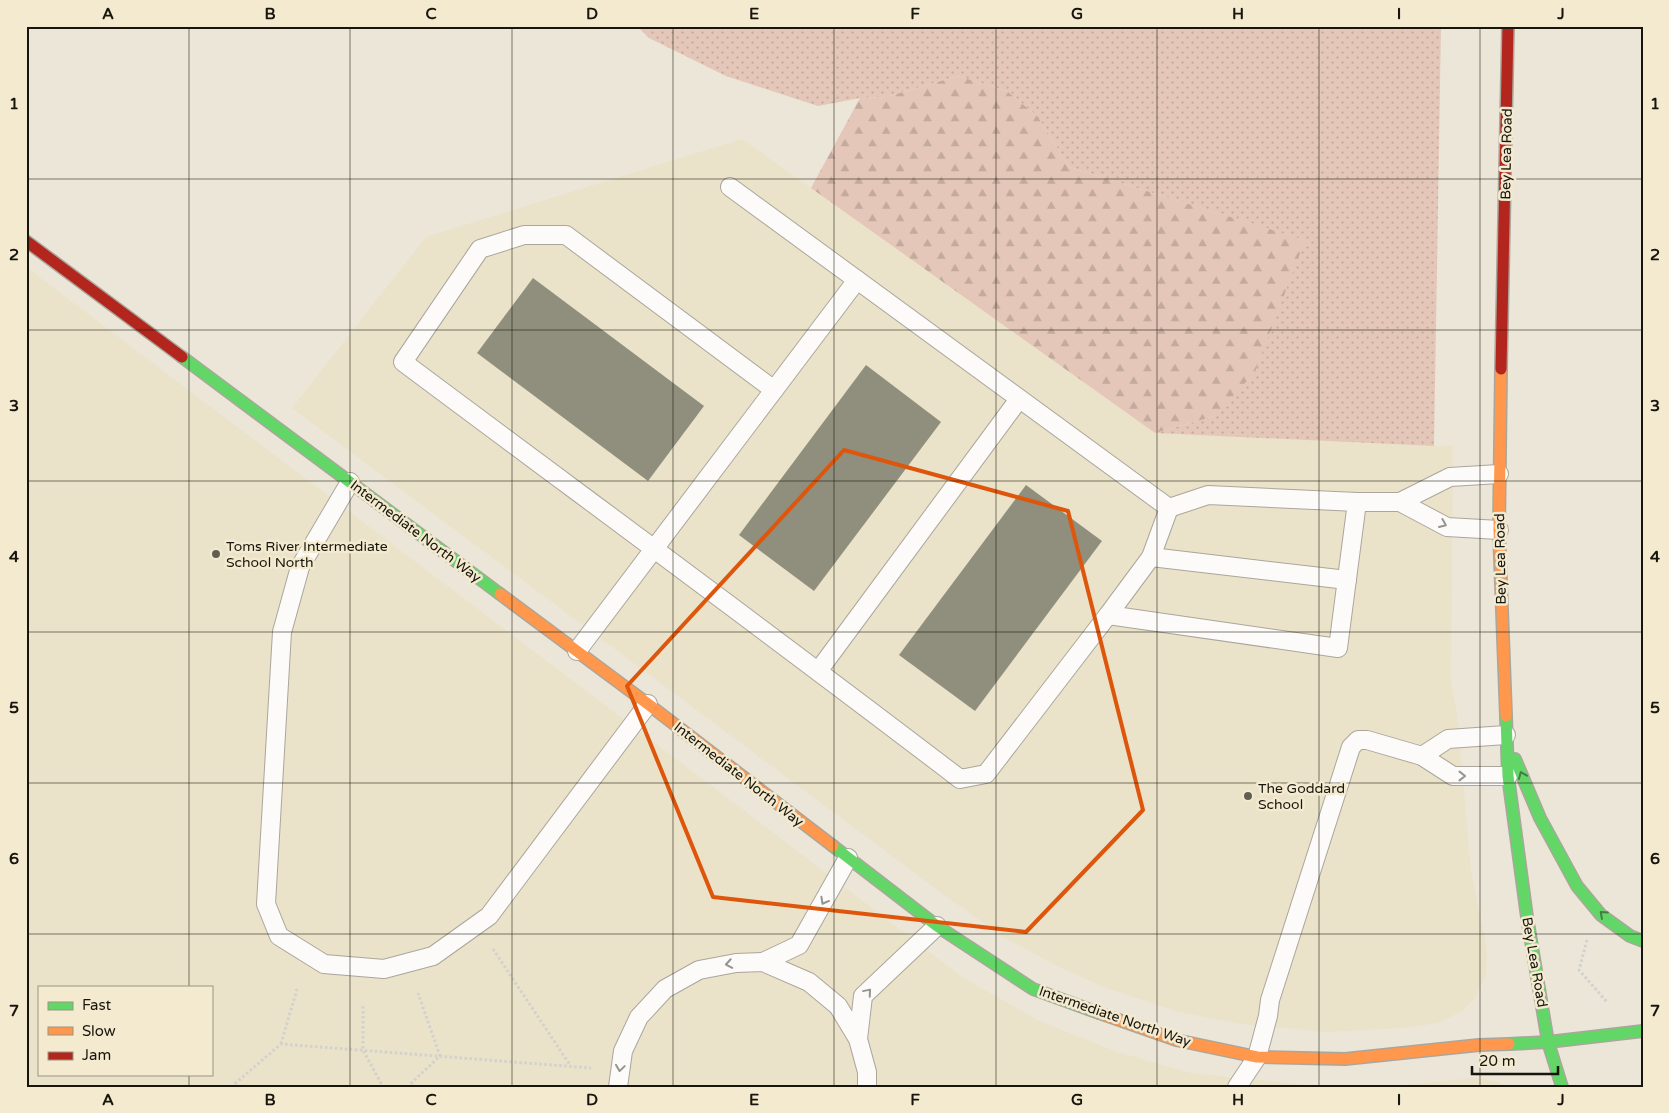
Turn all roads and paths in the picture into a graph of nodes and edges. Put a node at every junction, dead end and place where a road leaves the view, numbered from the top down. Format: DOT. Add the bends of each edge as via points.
graph roads {
  1 [pos="1508,26"];
  2 [pos="730,187"];
  3 [pos="26,241"];
  4 [pos="857,280"];
  5 [pos="774,390"];
  6 [pos="1020,398"];
  7 [pos="1499,474"];
  8 [pos="350,482"];
  9 [pos="1357,502"];
  10 [pos="1400,502"];
  11 [pos="1169,508"];
  12 [pos="1499,530"];
  13 [pos="653,550"];
  14 [pos="1151,557"];
  15 [pos="1347,580"];
  16 [pos="1108,615"];
  17 [pos="577,651"];
  18 [pos="819,670"];
  19 [pos="648,704"];
  20 [pos="1506,735"];
  21 [pos="1422,756"];
  22 [pos="1508,776"];
  23 [pos="848,858"];
  24 [pos="937,926"];
  25 [pos="1588,934"];
  26 [pos="1643,942"];
  27 [pos="493,949"];
  28 [pos="763,962"];
  29 [pos="297,990"];
  30 [pos="418,993"];
  31 [pos="1607,1002"];
  32 [pos="363,1006"];
  33 [pos="1643,1031"];
  34 [pos="858,1039"];
  35 [pos="1548,1042"];
  36 [pos="281,1044"];
  37 [pos="363,1050"];
  38 [pos="440,1056"];
  39 [pos="1257,1057"];
  40 [pos="570,1066"];
  41 [pos="591,1068"];
  42 [pos="231,1087"];
  43 [pos="383,1087"];
  44 [pos="407,1087"];
  45 [pos="618,1087"];
  46 [pos="867,1087"];
  47 [pos="1237,1087"];
  48 [pos="1562,1087"];
  1 -- 7 [label="street, Bey Lea Road"];
  2 -- 4 [label="lane"];
  3 -- 8 [label="street, Intermediate North Way"];
  4 -- 5 [label="lane"];
  4 -- 6 [label="lane"];
  5 -- 13 [label="lane"];
  5 -- 13 [label="lane" via="566,235 524,235 480,249 403,362"];
  6 -- 11 [label="lane"];
  6 -- 18 [label="lane"];
  7 -- 10 [label="lane" via="1450,477"];
  7 -- 12 [label="street, Bey Lea Road"];
  8 -- 17 [label="street, Intermediate North Way"];
  8 -- 19 [label="lane" via="300,567 282,632 266,904 279,936 324,964 384,969 433,956 489,916"];
  9 -- 10 [label="lane"];
  9 -- 11 [label="lane" via="1208,495"];
  9 -- 15 [label="lane"];
  10 -- 12 [label="lane, one-way" via="1447,527"];
  11 -- 14 [label="lane"];
  12 -- 20 [label="street, Bey Lea Road"];
  13 -- 17 [label="lane"];
  13 -- 18 [label="lane"];
  14 -- 15 [label="lane"];
  14 -- 16 [label="lane"];
  15 -- 16 [label="lane" via="1338,648"];
  16 -- 18 [label="lane" via="986,774 960,779"];
  17 -- 19 [label="street, Intermediate North Way"];
  19 -- 23 [label="street, Intermediate North Way"];
  20 -- 21 [label="lane" via="1448,739"];
  20 -- 22 [label="street, Bey Lea Road"];
  26 -- 20 [label="street, one-way" via="1601,915 1577,886 1540,818"];
  21 -- 22 [label="lane, one-way" via="1453,776"];
  21 -- 39 [label="lane" via="1367,740 1358,740 1351,747 1270,1000"];
  22 -- 35 [label="street, Bey Lea Road"];
  23 -- 24 [label="street, Intermediate North Way"];
  23 -- 28 [label="lane, one-way" via="799,945"];
  34 -- 24 [label="lane, one-way" via="863,996"];
  24 -- 39 [label="street, Intermediate North Way" via="1033,989 1176,1040"];
  25 -- 31 [label="path" via="1579,970"];
  27 -- 40 [label="path"];
  28 -- 34 [label="lane" via="809,982 838,1006"];
  28 -- 45 [label="lane, one-way" via="698,970 665,989 639,1017 623,1051"];
  29 -- 36 [label="path"];
  30 -- 38 [label="path"];
  32 -- 37 [label="path"];
  33 -- 35 [label="street, Intermediate North Way"];
  34 -- 46 [label="lane" via="867,1072"];
  35 -- 39 [label="street, Intermediate North Way" via="1479,1045 1345,1059"];
  35 -- 48 [label="street, Bey Lea Road"];
  36 -- 37 [label="path"];
  36 -- 42 [label="path"];
  37 -- 38 [label="path"];
  37 -- 43 [label="path"];
  38 -- 40 [label="path"];
  38 -- 44 [label="path"];
  39 -- 47 [label="lane"];
  40 -- 41 [label="path"];
}
